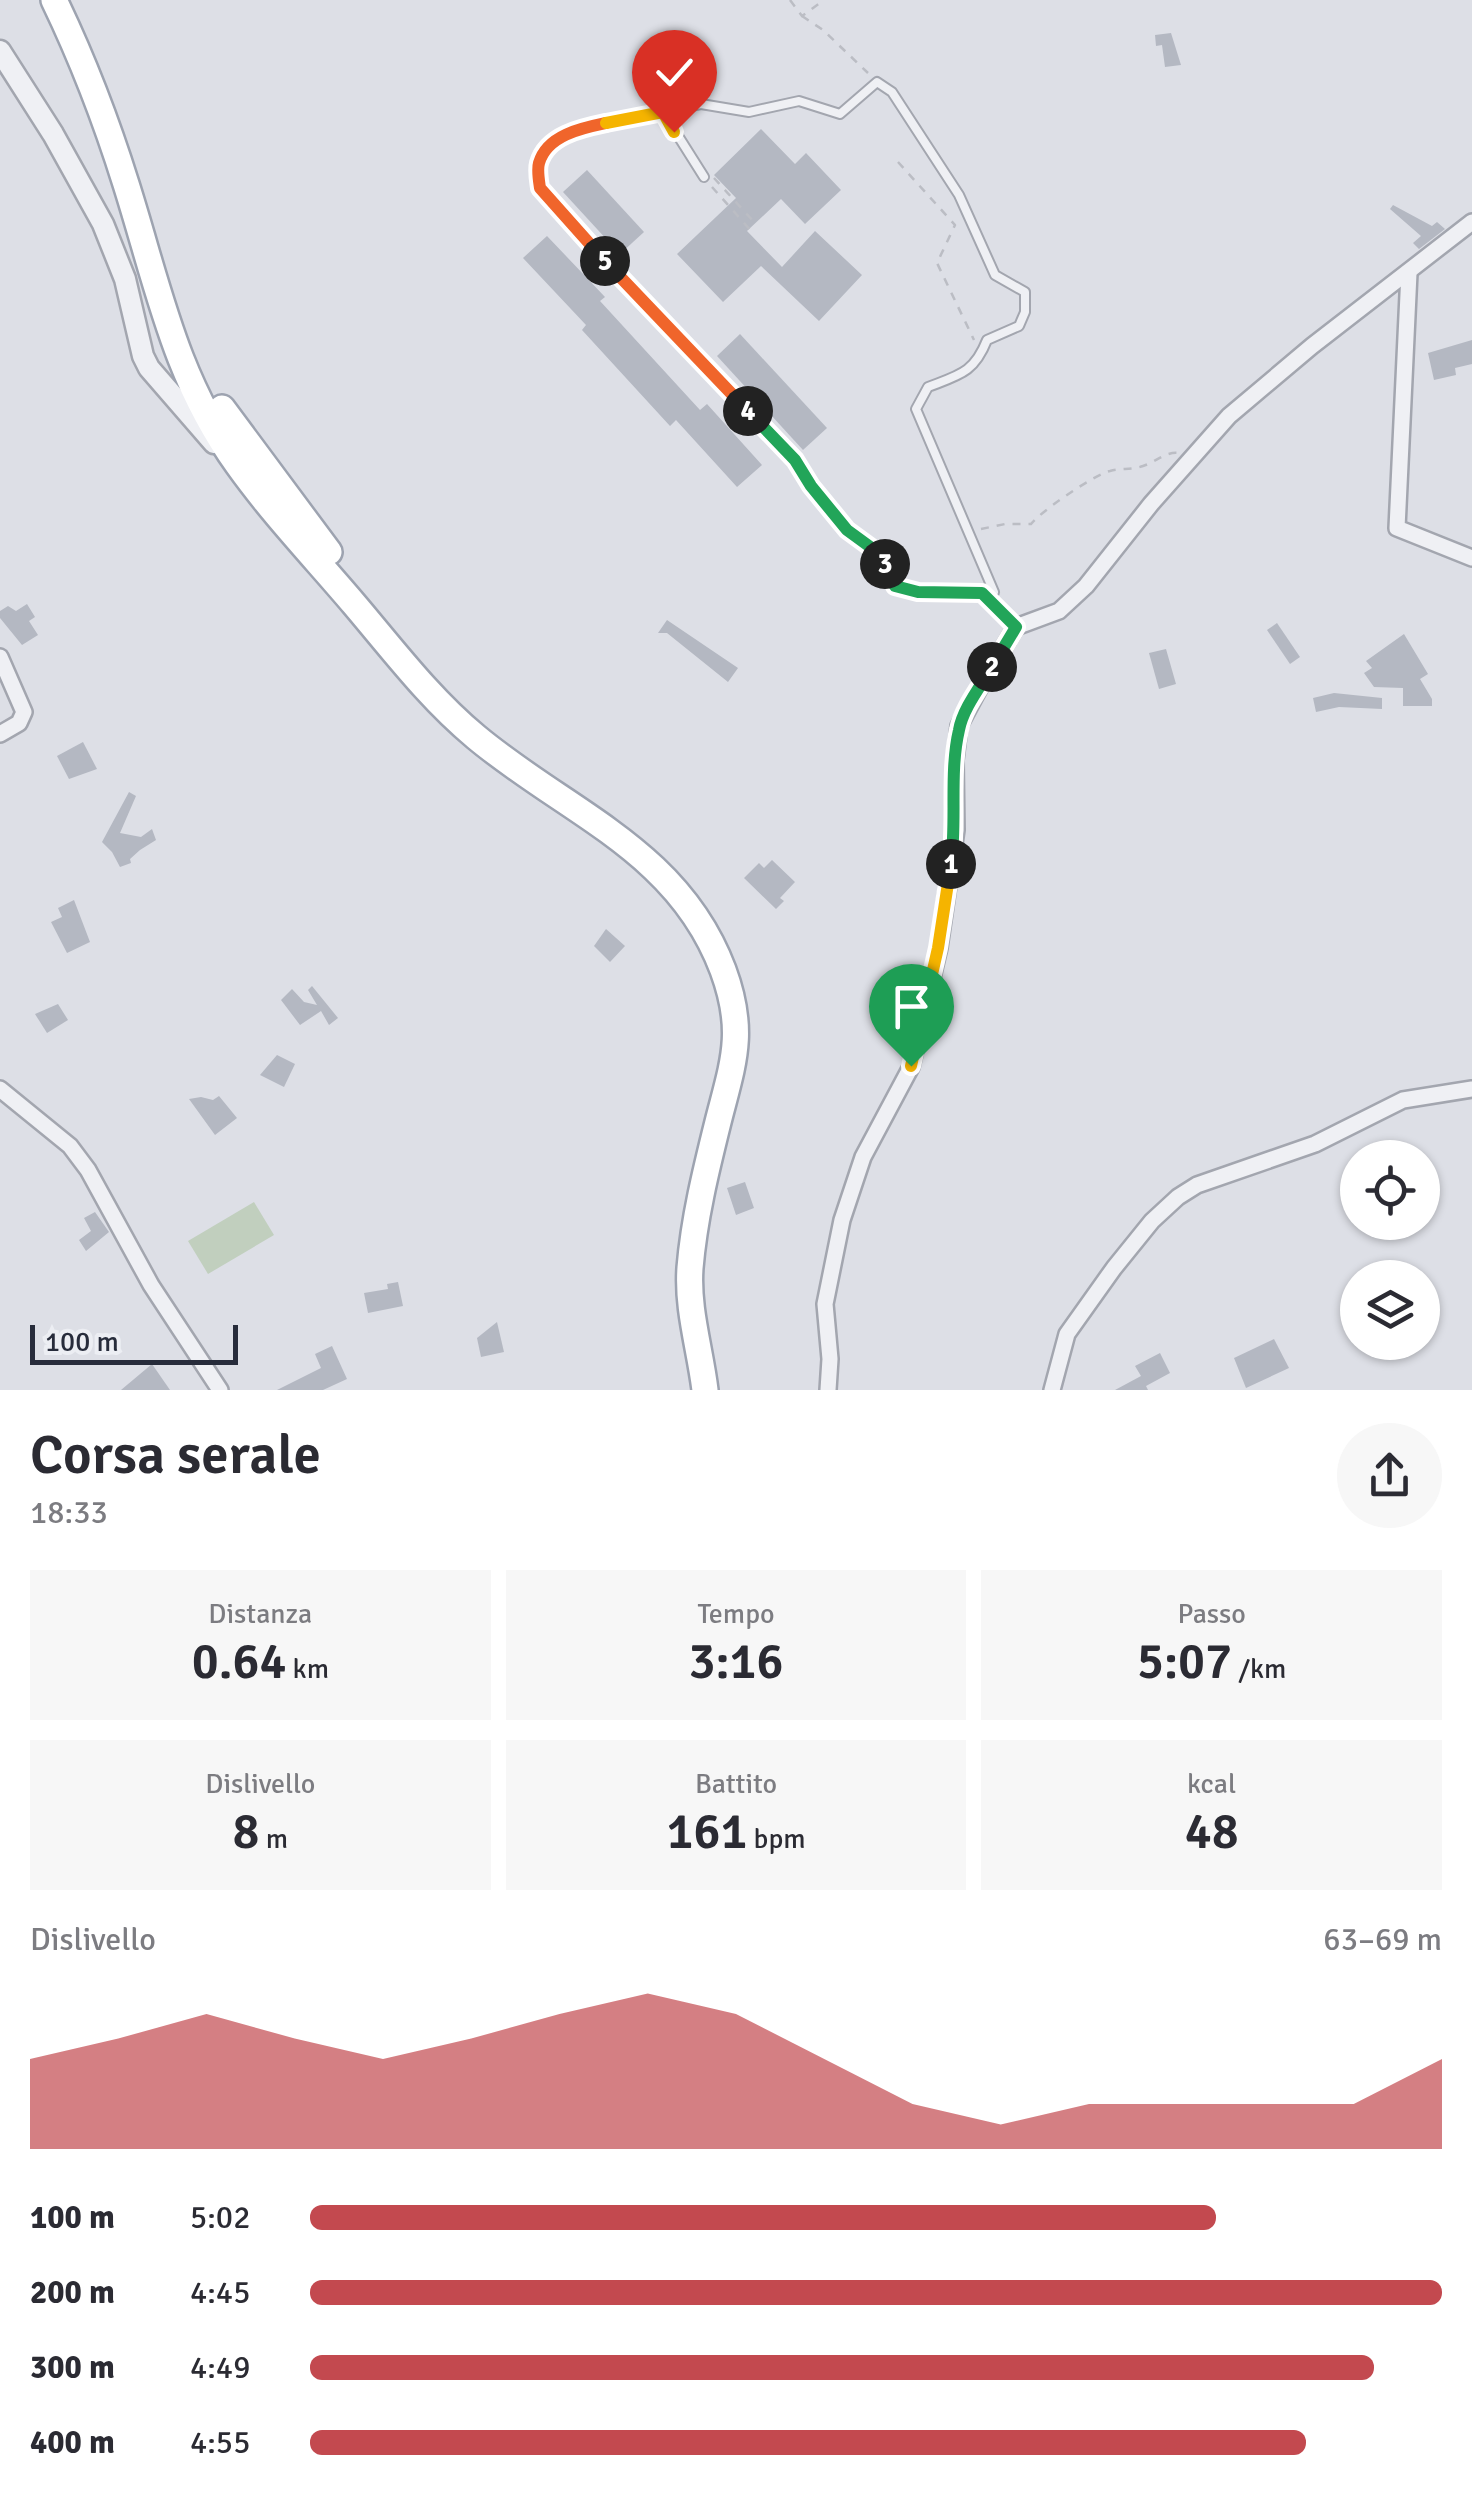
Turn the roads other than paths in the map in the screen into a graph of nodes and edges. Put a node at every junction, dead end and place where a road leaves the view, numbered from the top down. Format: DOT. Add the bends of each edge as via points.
graph roads {
  1 [pos="54,0"];
  2 [pos="0,51"];
  3 [pos="663,112"];
  4 [pos="703,176"];
  5 [pos="1472,222"];
  6 [pos="1409,273"];
  7 [pos="143,356"];
  8 [pos="178,372"];
  9 [pos="1472,558"];
  10 [pos="988,598"];
  11 [pos="1016,627"];
  12 [pos="0,657"];
  13 [pos="447,708"];
  14 [pos="0,734"];
  15 [pos="1472,1088"];
  16 [pos="0,1089"];
  17 [pos="220,1390"];
  18 [pos="705,1390"];
  19 [pos="828,1390"];
  20 [pos="1052,1390"];
  1 -- 8 [label="main road" via="102,108"];
  2 -- 7 [label="street" via="103,224 125,278"];
  3 -- 4 [label="lane"];
  3 -- 10 [label="lane" via="579,128 550,144 539,163 540,188 795,460 847,530 873,549 895,586"];
  3 -- 10 [label="lane" via="701,104 748,112 799,101 840,114 877,82 892,92 959,195 996,276 1024,292 1019,326 986,340 979,361 928,387 916,409 994,592"];
  5 -- 6 [label="street"];
  6 -- 9 [label="street" via="1397,528"];
  6 -- 11 [label="street" via="1229,416 1060,611"];
  7 -- 8 [label="street"];
  7 -- 8 [label="street" via="149,368"];
  8 -- 13 [label="main road" via="286,526"];
  8 -- 13 [label="main road" via="196,367 235,429"];
  10 -- 11 [label="lane"];
  11 -- 19 [label="street" via="959,726 956,830 938,948 911,1066 863,1157 842,1220 825,1304"];
  12 -- 14 [label="street" via="24,712"];
  13 -- 18 [label="main road" via="474,736 622,838 659,872 704,926 724,972 736,1021 734,1066 690,1271"];
  15 -- 20 [label="street" via="1404,1100 1315,1144 1178,1197 1114,1268 1068,1334"];
  16 -- 17 [label="street" via="70,1146 88,1170"];
}
